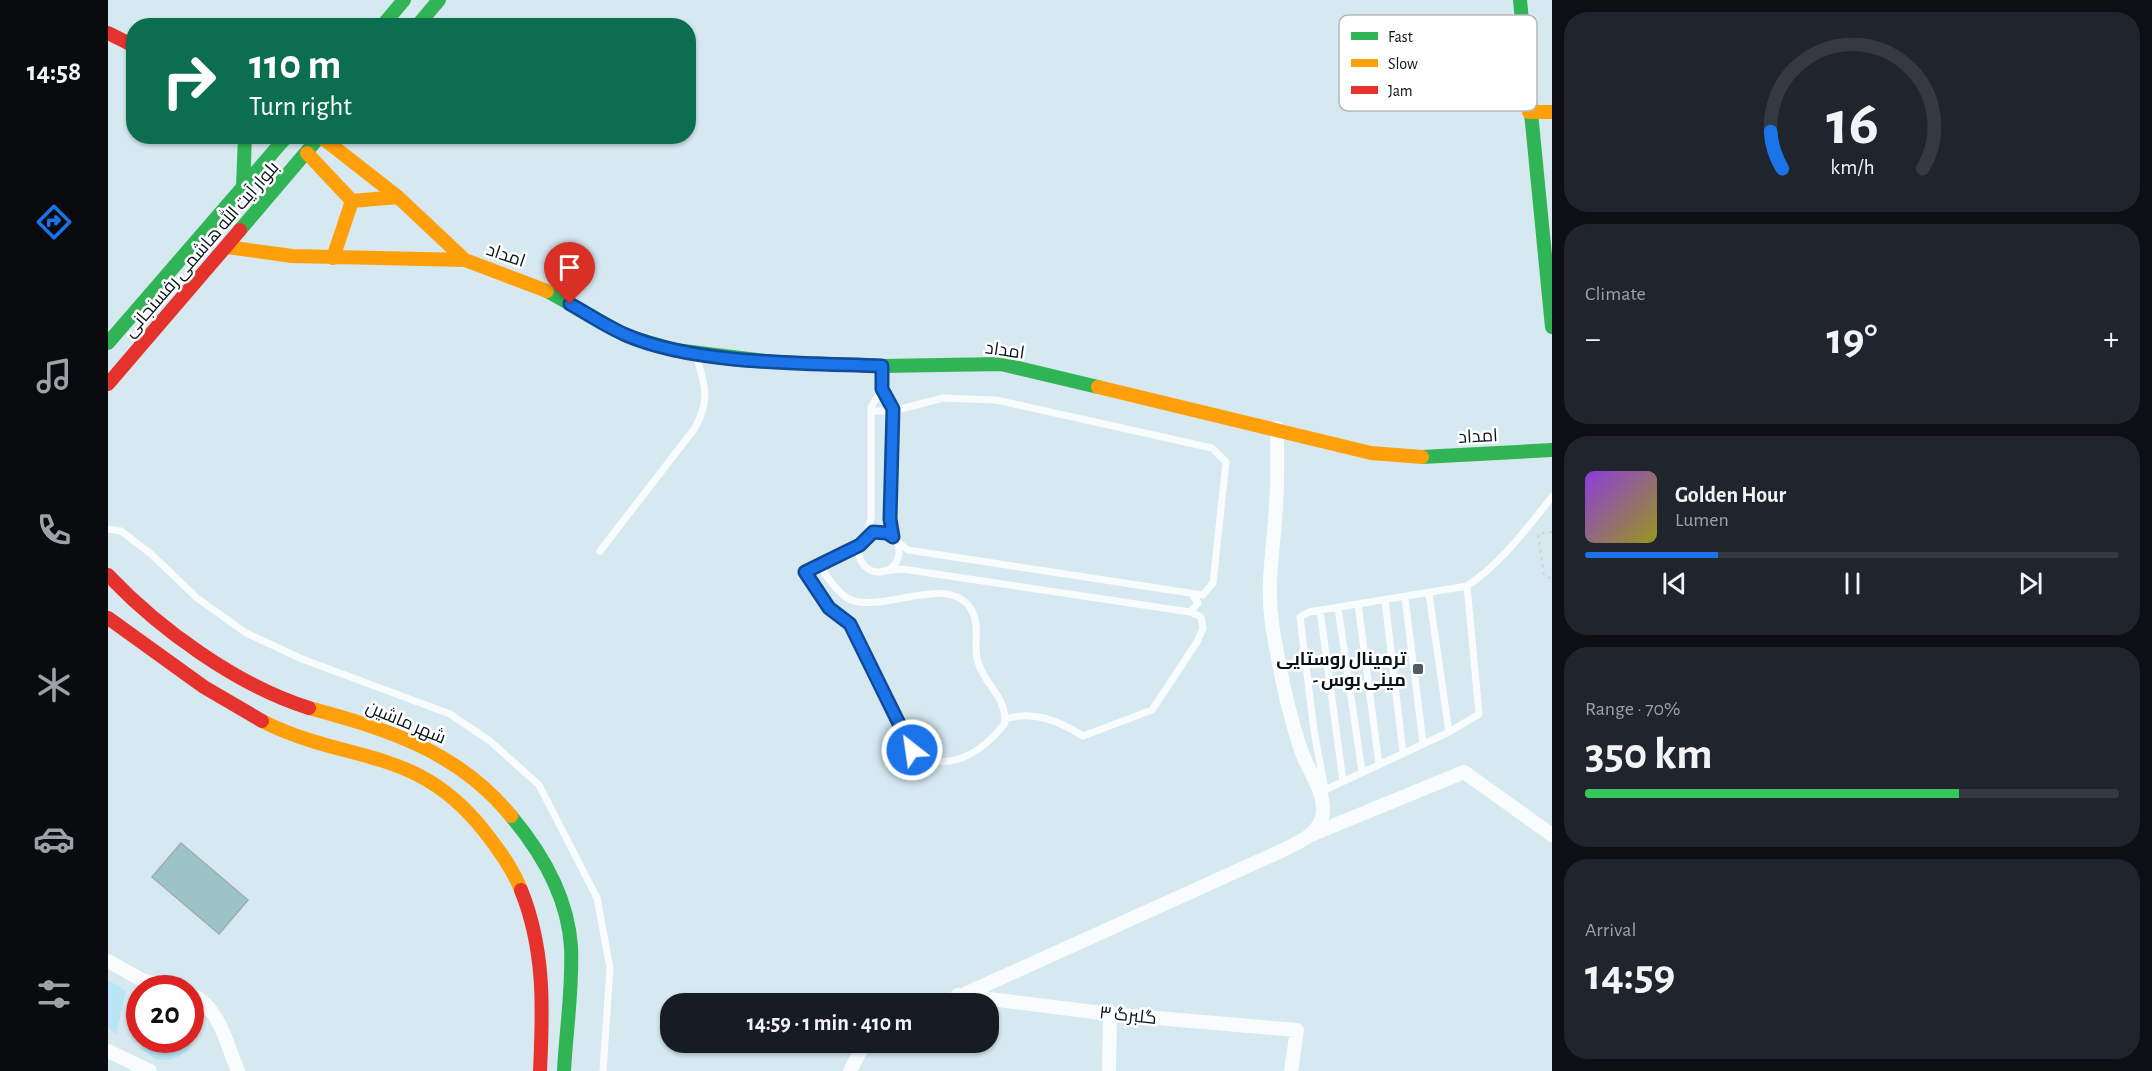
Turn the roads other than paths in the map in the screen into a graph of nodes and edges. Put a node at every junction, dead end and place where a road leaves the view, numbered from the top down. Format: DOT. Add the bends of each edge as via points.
graph roads {
  1 [pos="404,0"];
  2 [pos="439,0"];
  3 [pos="1520,0"];
  4 [pos="1521,15"];
  5 [pos="389,18"];
  6 [pos="424,18"];
  7 [pos="108,33"];
  8 [pos="126,42"];
  9 [pos="1529,112"];
  10 [pos="1552,112"];
  11 [pos="245,144"];
  12 [pos="281,144"];
  13 [pos="296,144"];
  14 [pos="314,144"];
  15 [pos="330,144"];
  16 [pos="307,153"];
  17 [pos="243,187"];
  18 [pos="398,197"];
  19 [pos="352,201"];
  20 [pos="227,247"];
  21 [pos="333,258"];
  22 [pos="465,260"];
  23 [pos="1552,327"];
  24 [pos="108,343"];
  25 [pos="695,353"];
  26 [pos="882,366"];
  27 [pos="108,384"];
  28 [pos="882,389"];
  29 [pos="871,411"];
  30 [pos="893,411"];
  31 [pos="1277,429"];
  32 [pos="1552,450"];
  33 [pos="1552,497"];
  34 [pos="108,529"];
  35 [pos="867,535"];
  36 [pos="894,539"];
  37 [pos="860,545"];
  38 [pos="600,551"];
  39 [pos="819,565"];
  40 [pos="883,572"];
  41 [pos="108,575"];
  42 [pos="1467,586"];
  43 [pos="1192,594"];
  44 [pos="1429,594"];
  45 [pos="1405,597"];
  46 [pos="1385,600"];
  47 [pos="1358,604"];
  48 [pos="1338,608"];
  49 [pos="1320,610"];
  50 [pos="1190,612"];
  51 [pos="108,618"];
  52 [pos="1005,719"];
  53 [pos="1449,732"];
  54 [pos="1423,743"];
  55 [pos="1403,753"];
  56 [pos="1379,764"];
  57 [pos="1362,772"];
  58 [pos="1343,781"];
  59 [pos="1311,835"];
  60 [pos="1552,835"];
  61 [pos="108,961"];
  62 [pos="133,975"];
  63 [pos="962,993"];
  64 [pos="999,1000"];
  65 [pos="204,1001"];
  66 [pos="1110,1014"];
  67 [pos="108,1051"];
  68 [pos="859,1053"];
  69 [pos="150,1071"];
  70 [pos="238,1071"];
  71 [pos="540,1071"];
  72 [pos="564,1071"];
  73 [pos="603,1071"];
  74 [pos="850,1071"];
  75 [pos="1109,1071"];
  76 [pos="1291,1071"];
  1 -- 5 [label="main road"];
  2 -- 6 [label="main road"];
  3 -- 4 [label="main road"];
  7 -- 8 [label="main road"];
  9 -- 10 [label="main road"];
  9 -- 23 [label="main road"];
  11 -- 17 [label="main road"];
  12 -- 17 [label="main road, بلوار آیت الله هاشمی رفسنجانی"];
  13 -- 16 [label="main road"];
  14 -- 16 [label="main road, بلوار آیت الله هاشمی رفسنجانی"];
  15 -- 18 [label="main road"];
  16 -- 19 [label="main road"];
  16 -- 20 [label="main road, بلوار آیت الله هاشمی رفسنجانی"];
  17 -- 24 [label="main road, بلوار آیت الله هاشمی رفسنجانی"];
  18 -- 19 [label="main road"];
  18 -- 22 [label="main road"];
  19 -- 21 [label="main road"];
  20 -- 21 [label="main road"];
  20 -- 27 [label="main road, بلوار آیت الله هاشمی رفسنجانی"];
  21 -- 22 [label="main road"];
  22 -- 25 [label="main road, امداد" via="537,285 627,336"];
  25 -- 26 [label="main road, امداد" via="775,362"];
  25 -- 38 [label="lane" via="706,408 695,428"];
  26 -- 28 [label="lane"];
  26 -- 31 [label="main road, امداد" via="1001,364"];
  28 -- 29 [label="lane"];
  28 -- 30 [label="lane"];
  29 -- 30 [label="lane"];
  29 -- 35 [label="lane" via="871,518"];
  30 -- 36 [label="lane" via="890,519"];
  30 -- 43 [label="lane" via="944,398 996,400 1212,448 1226,462 1214,583 1203,595"];
  31 -- 32 [label="main road, امداد" via="1381,454 1420,457"];
  31 -- 59 [label="street" via="1276,506 1268,580 1280,665 1302,752 1321,798 1323,814"];
  33 -- 42 [label="lane" via="1485,574"];
  34 -- 73 [label="lane" via="121,531 197,598 246,633 302,659 450,714 490,741 539,785 597,898 610,968"];
  35 -- 36 [label="lane" via="880,532"];
  35 -- 37 [label="lane"];
  36 -- 40 [label="lane" via="898,559"];
  36 -- 43 [label="lane" via="908,550"];
  37 -- 39 [label="lane"];
  37 -- 40 [label="lane" via="862,563"];
  39 -- 52 [label="lane" via="849,599 892,601 933,593 954,596 966,603 974,614 976,655 981,670 1005,706"];
  39 -- 52 [label="lane" via="805,572 829,608 850,624 912,750 925,760 946,762 985,745"];
  40 -- 50 [label="lane" via="902,569"];
  41 -- 72 [label="main road, شهر ماشین" via="119,589 173,631 262,688 292,702 374,725 443,756 473,778 521,826 554,880 569,927"];
  42 -- 44 [label="lane"];
  42 -- 53 [label="lane" via="1479,714"];
  43 -- 50 [label="lane" via="1198,603"];
  44 -- 45 [label="lane"];
  44 -- 53 [label="lane"];
  45 -- 46 [label="lane"];
  45 -- 54 [label="lane"];
  46 -- 47 [label="lane"];
  46 -- 55 [label="lane"];
  47 -- 48 [label="lane"];
  47 -- 56 [label="lane"];
  48 -- 49 [label="lane"];
  48 -- 57 [label="lane"];
  49 -- 58 [label="lane"];
  49 -- 58 [label="lane" via="1300,617 1314,731 1326,790"];
  50 -- 52 [label="lane" via="1202,617 1203,628 1152,710 1083,736 1057,720 1020,714"];
  51 -- 71 [label="main road" via="236,707 293,734 419,773 473,817 500,848 519,880 539,940 543,985"];
  53 -- 54 [label="lane"];
  54 -- 55 [label="lane"];
  55 -- 56 [label="lane"];
  56 -- 57 [label="lane"];
  57 -- 58 [label="lane"];
  59 -- 60 [label="street" via="1464,772"];
  59 -- 63 [label="street"];
  61 -- 62 [label="street"];
  64 -- 66 [label="street, گلبرگ ۳"];
  65 -- 70 [label="street" via="211,1008"];
  66 -- 75 [label="street"];
  66 -- 76 [label="street, گلبرگ ۳" via="1297,1030"];
  67 -- 69 [label="street"];
  68 -- 74 [label="street"];
}
